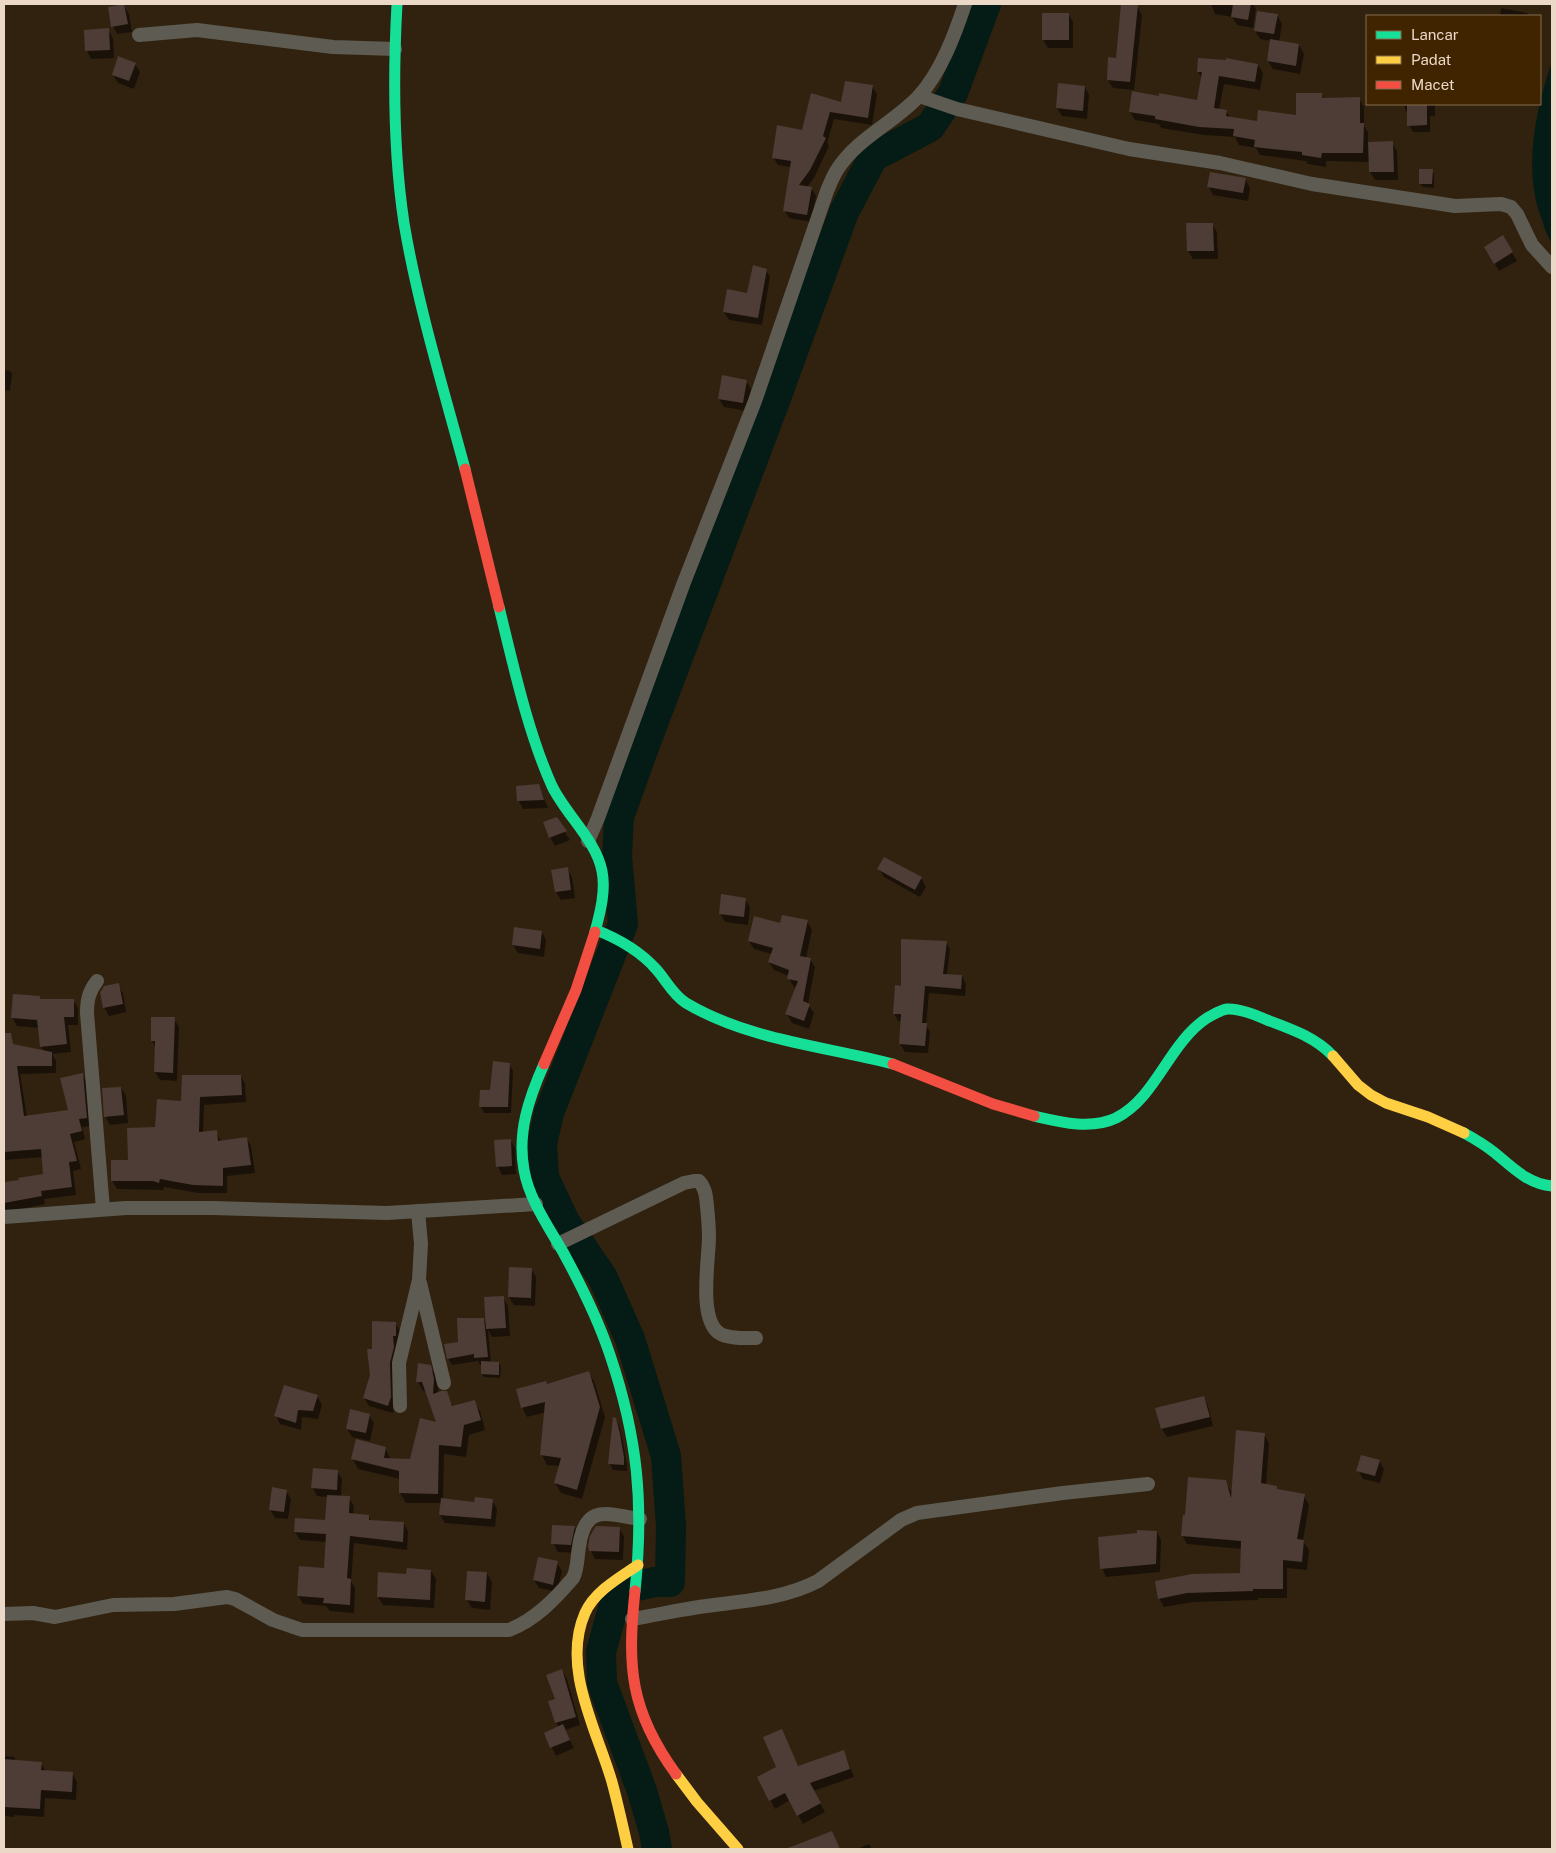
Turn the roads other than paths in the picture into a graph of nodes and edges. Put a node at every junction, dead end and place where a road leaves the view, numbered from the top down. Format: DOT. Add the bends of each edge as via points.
graph roads {
  1 [pos="397,4"];
  2 [pos="964,4"];
  3 [pos="139,35"];
  4 [pos="395,49"];
  5 [pos="919,96"];
  6 [pos="1552,267"];
  7 [pos="588,841"];
  8 [pos="601,932"];
  9 [pos="97,981"];
  10 [pos="1552,1186"];
  11 [pos="536,1204"];
  12 [pos="104,1209"];
  13 [pos="418,1211"];
  14 [pos="4,1217"];
  15 [pos="561,1243"];
  16 [pos="419,1280"];
  17 [pos="756,1338"];
  18 [pos="444,1383"];
  19 [pos="400,1406"];
  20 [pos="1148,1484"];
  21 [pos="640,1518"];
  22 [pos="638,1565"];
  23 [pos="4,1614"];
  24 [pos="632,1616"];
  25 [pos="628,1849"];
  26 [pos="738,1849"];
  1 -- 4 [label="street"];
  2 -- 5 [label="street" via="953,38"];
  3 -- 4 [label="street" via="197,30 333,47"];
  4 -- 7 [label="street" via="396,142 410,260 537,747 557,796"];
  5 -- 6 [label="street" via="957,110 1129,149 1220,163 1321,185 1454,206 1501,204 1517,214 1532,245"];
  5 -- 7 [label="street" via="859,145 837,170 755,400"];
  7 -- 8 [label="street" via="602,876"];
  8 -- 10 [label="street" via="638,950 683,1001 726,1021 785,1039 893,1064 1023,1114 1074,1124 1097,1123 1132,1108 1147,1092 1190,1029 1225,1009 1239,1011 1307,1036 1336,1058 1368,1094 1390,1106 1462,1131 1520,1173 1543,1186"];
  8 -- 11 [label="street" via="524,1118 525,1178"];
  9 -- 12 [label="street" via="87,1001"];
  11 -- 13 [label="street"];
  11 -- 15 [label="street"];
  12 -- 13 [label="street"];
  12 -- 14 [label="street"];
  13 -- 16 [label="street" via="421,1244"];
  15 -- 17 [label="street" via="684,1183 699,1181 706,1192 708,1215 706,1295 711,1321 714,1329 725,1336"];
  15 -- 21 [label="street" via="601,1329 620,1391 637,1465"];
  16 -- 18 [label="street"];
  16 -- 19 [label="street" via="399,1363"];
  20 -- 24 [label="street" via="917,1513 901,1520 803,1589"];
  21 -- 22 [label="street"];
  21 -- 23 [label="street" via="602,1513 594,1516 582,1535 573,1578 533,1617 509,1630 302,1630 273,1620 227,1597 174,1604 113,1605 55,1617 33,1613"];
  22 -- 24 [label="street"];
  22 -- 25 [label="street" via="609,1584 591,1602 579,1630 577,1663"];
  24 -- 26 [label="street" via="634,1690 642,1715 661,1753 682,1784"];
}
